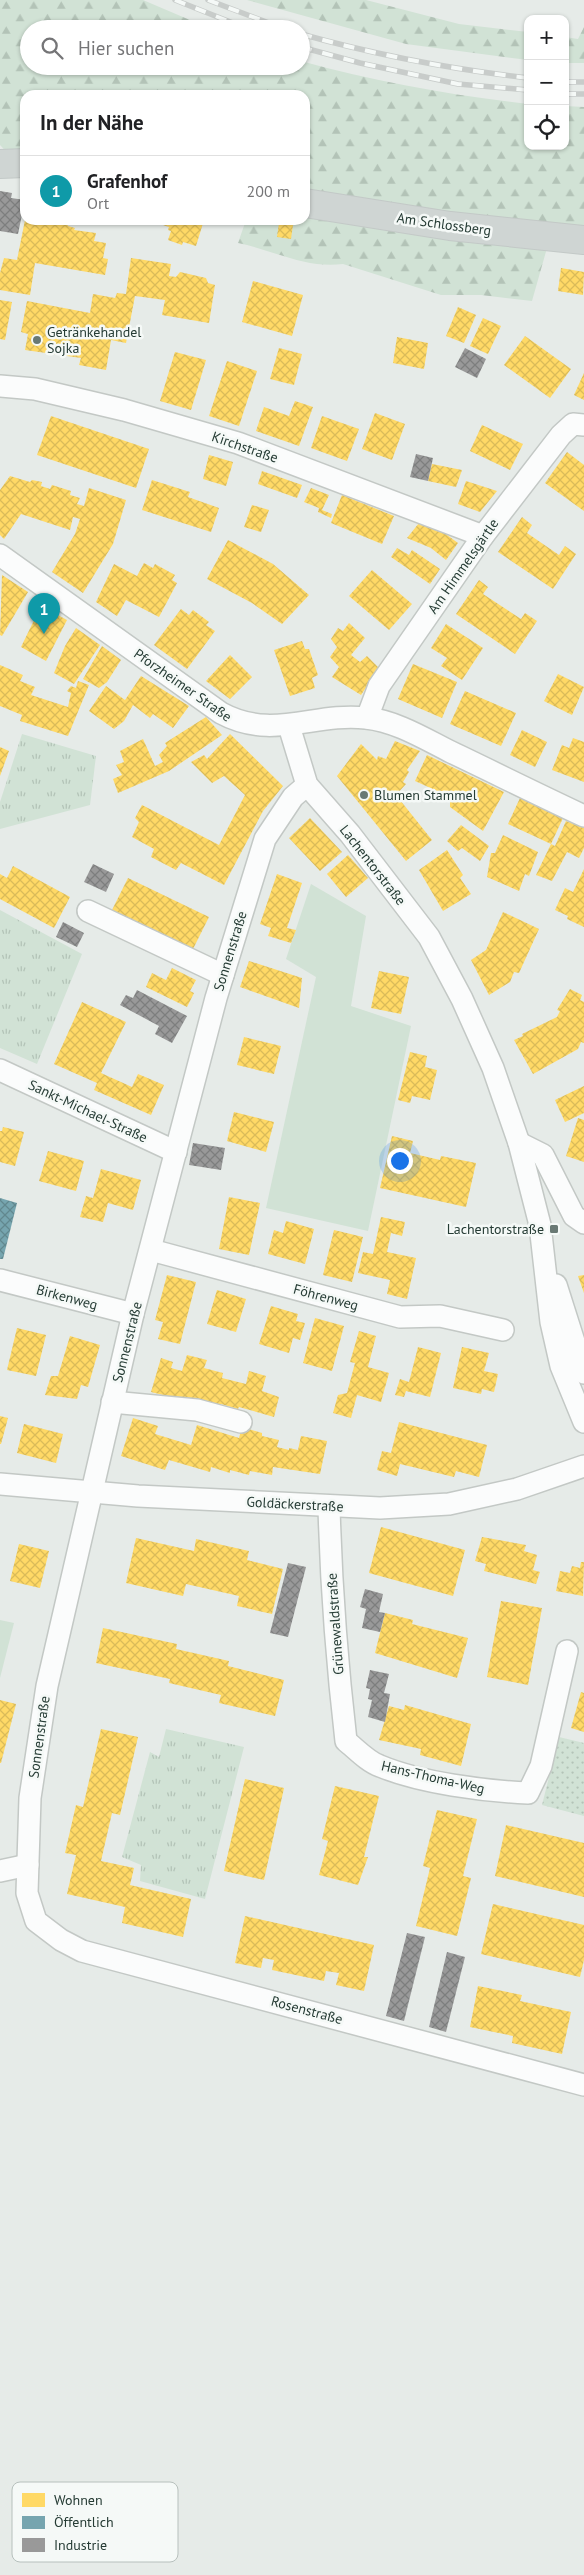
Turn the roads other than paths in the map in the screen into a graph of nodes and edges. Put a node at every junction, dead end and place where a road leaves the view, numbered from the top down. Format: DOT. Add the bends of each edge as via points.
graph roads {
  1 [pos="20,163"];
  2 [pos="0,164"];
  3 [pos="310,204"];
  4 [pos="584,240"];
  5 [pos="0,386"];
  6 [pos="578,424"];
  7 [pos="483,536"];
  8 [pos="0,554"];
  9 [pos="367,718"];
  10 [pos="290,726"];
  11 [pos="307,785"];
  12 [pos="584,816"];
  13 [pos="88,912"];
  14 [pos="223,975"];
  15 [pos="0,1070"];
  16 [pos="519,1143"];
  17 [pos="176,1152"];
  18 [pos="584,1223"];
  19 [pos="152,1250"];
  20 [pos="544,1260"];
  21 [pos="0,1280"];
  22 [pos="133,1314"];
  23 [pos="503,1330"];
  24 [pos="584,1373"];
  25 [pos="112,1402"];
  26 [pos="241,1422"];
  27 [pos="584,1422"];
  28 [pos="584,1466"];
  29 [pos="0,1484"];
  30 [pos="92,1492"];
  31 [pos="329,1506"];
  32 [pos="567,1651"];
  33 [pos="346,1741"];
  34 [pos="28,1865"];
  35 [pos="0,1871"];
  36 [pos="36,1921"];
  37 [pos="584,2085"];
  1 -- 2 [label="main road"];
  3 -- 4 [label="main road, Am Schlossberg" via="450,226"];
  5 -- 7 [label="street, Kirchstraße" via="35,389 238,443"];
  6 -- 7 [label="street, Am Himmelsgärtle" via="561,435"];
  7 -- 9 [label="street, Am Himmelsgärtle" via="378,686"];
  8 -- 10 [label="street, Pforzheimer Straße" via="222,713 237,721 260,726"];
  9 -- 10 [label="street, Pforzheimer Straße"];
  9 -- 12 [label="street, Pforzheimer Straße" via="402,728"];
  10 -- 11 [label="street, Lachentorstraße"];
  11 -- 14 [label="street, Sonnenstraße" via="293,797 265,839"];
  11 -- 16 [label="street, Lachentorstraße" via="350,834 429,937 493,1068"];
  13 -- 14 [label="street"];
  14 -- 17 [label="street, Sonnenstraße"];
  15 -- 17 [label="street, Sankt-Michael-Straße"];
  16 -- 18 [label="street" via="543,1155 574,1216"];
  16 -- 20 [label="street, Lachentorstraße" via="542,1234"];
  17 -- 19 [label="street, Sonnenstraße"];
  19 -- 22 [label="street, Sonnenstraße"];
  19 -- 23 [label="street, Föhrenweg" via="400,1317 440,1316"];
  20 -- 24 [label="street, Lachentorstraße" via="567,1317"];
  20 -- 27 [label="street, Lachentorstraße" via="551,1322 561,1366"];
  21 -- 22 [label="street, Birkenweg"];
  22 -- 25 [label="street, Sonnenstraße"];
  25 -- 26 [label="street" via="196,1410"];
  25 -- 30 [label="street, Sonnenstraße"];
  28 -- 31 [label="street, Goldäckerstraße" via="517,1489 449,1504 380,1508"];
  29 -- 30 [label="street, Goldäckerstraße"];
  30 -- 31 [label="street, Goldäckerstraße"];
  30 -- 34 [label="street, Sonnenstraße" via="47,1686 30,1798"];
  31 -- 33 [label="street, Grünewaldstraße" via="336,1651"];
  32 -- 33 [label="street, Hans-Thoma-Weg" via="541,1766 528,1793 486,1790 378,1766"];
  34 -- 35 [label="street"];
  34 -- 36 [label="street, Sonnenstraße" via="27,1894"];
  36 -- 37 [label="street, Rosenstraße" via="61,1940 82,1950"];
}
